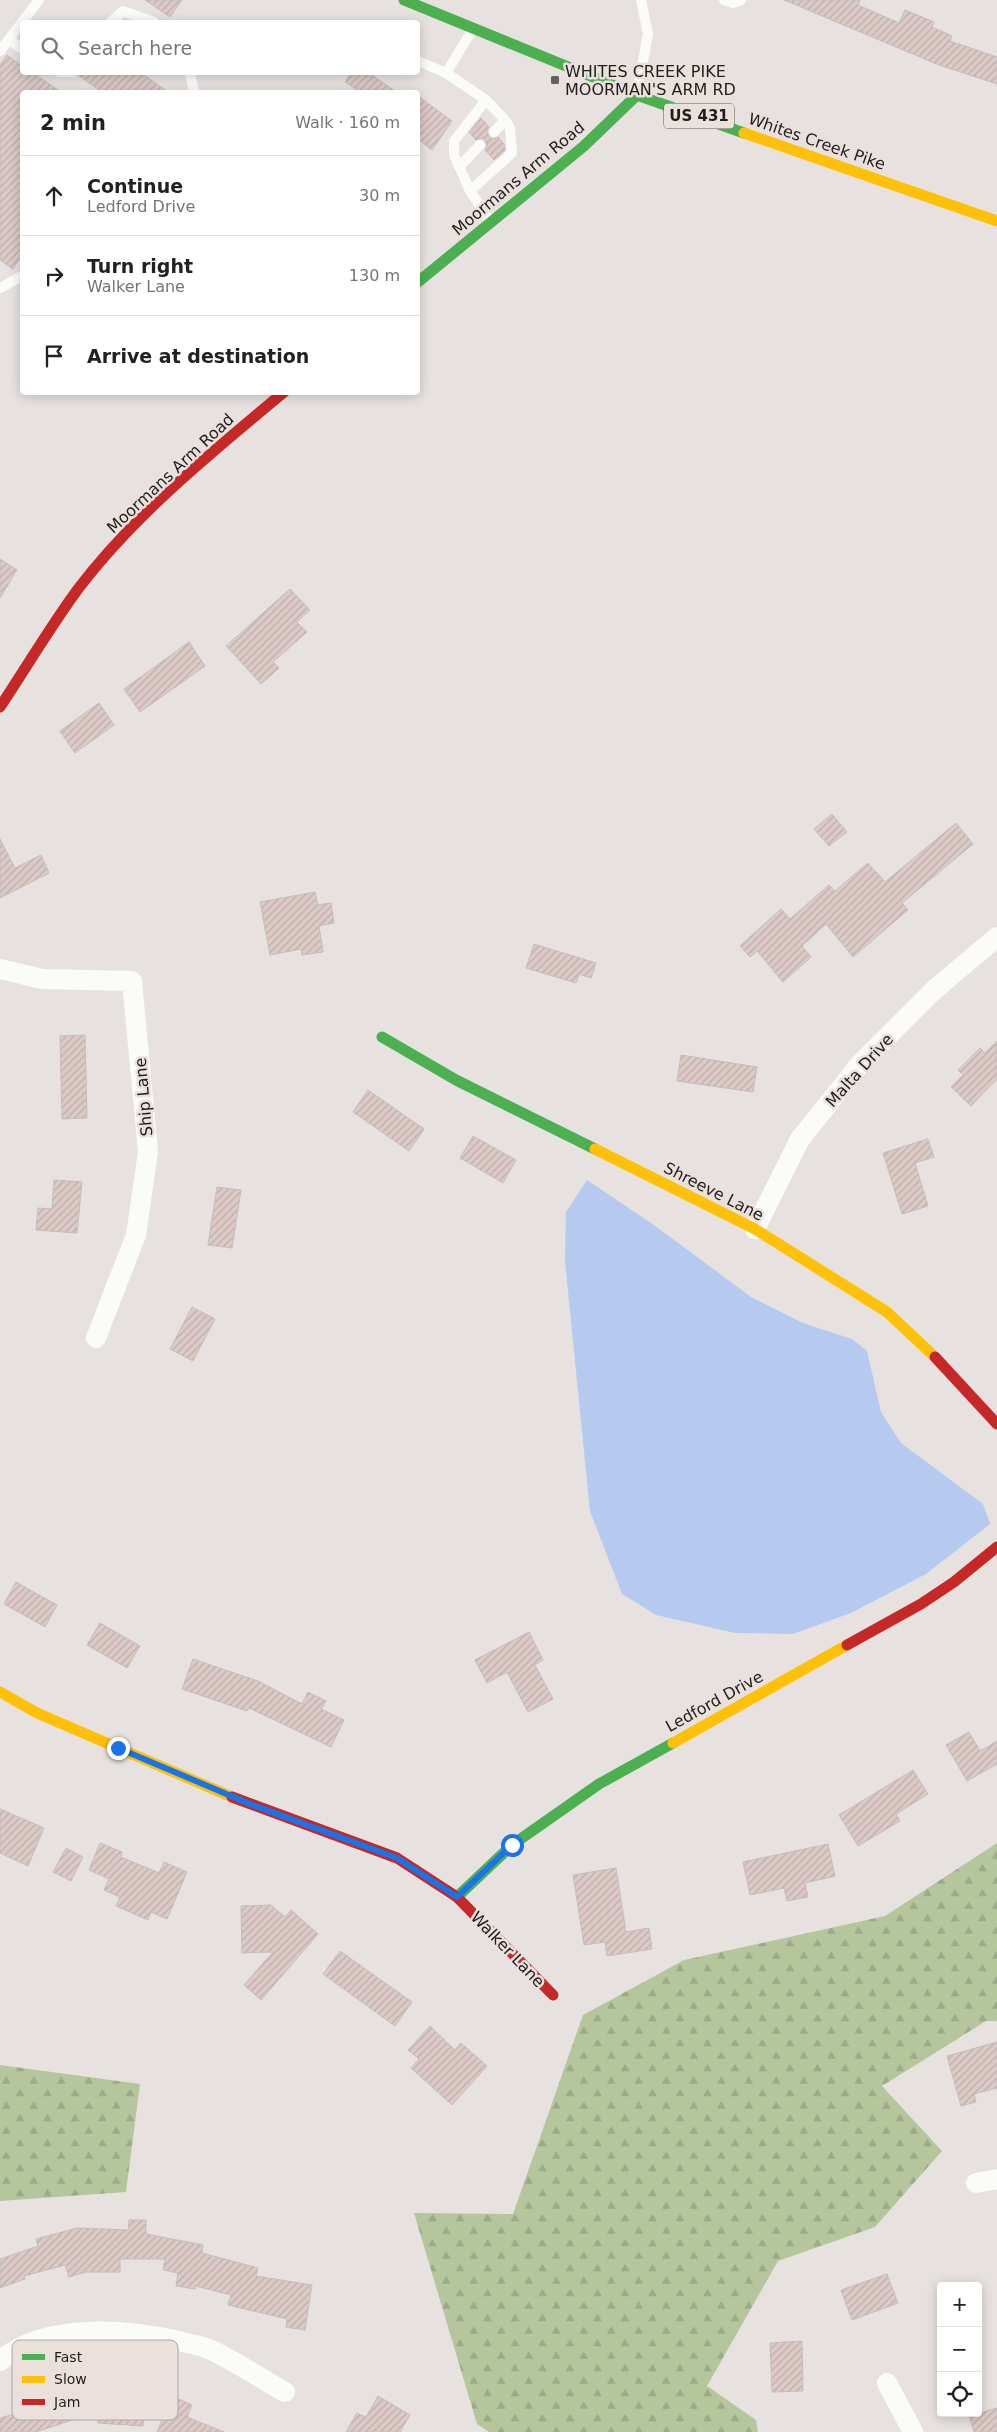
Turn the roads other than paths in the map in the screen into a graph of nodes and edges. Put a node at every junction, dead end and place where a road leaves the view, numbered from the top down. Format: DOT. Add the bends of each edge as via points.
graph roads {
  1 [pos="39,0"];
  2 [pos="404,0"];
  3 [pos="641,0"];
  4 [pos="724,0"];
  5 [pos="741,0"];
  6 [pos="24,20"];
  7 [pos="113,20"];
  8 [pos="148,20"];
  9 [pos="20,25"];
  10 [pos="474,29"];
  11 [pos="9,39"];
  12 [pos="20,47"];
  13 [pos="0,52"];
  14 [pos="420,62"];
  15 [pos="446,73"];
  16 [pos="191,75"];
  17 [pos="194,90"];
  18 [pos="637,94"];
  19 [pos="486,100"];
  20 [pos="505,120"];
  21 [pos="494,132"];
  22 [pos="480,145"];
  23 [pos="459,167"];
  24 [pos="470,191"];
  25 [pos="997,221"];
  26 [pos="491,222"];
  27 [pos="20,277"];
  28 [pos="420,280"];
  29 [pos="0,288"];
  30 [pos="280,395"];
  31 [pos="0,707"];
  32 [pos="997,937"];
  33 [pos="0,970"];
  34 [pos="382,1037"];
  35 [pos="755,1229"];
  36 [pos="96,1338"];
  37 [pos="997,1424"];
  38 [pos="997,1547"];
  39 [pos="0,1692"];
  40 [pos="457,1897"];
  41 [pos="553,1995"];
  42 [pos="997,2179"];
  43 [pos="976,2183"];
  44 [pos="40,2340"];
  45 [pos="172,2340"];
  46 [pos="178,2341"];
  47 [pos="12,2352"];
  48 [pos="0,2362"];
  49 [pos="887,2383"];
  50 [pos="285,2392"];
  51 [pos="913,2432"];
  1 -- 6 [label="lane"];
  2 -- 10 [label="street, Whites Creek Pike / US 431"];
  3 -- 18 [label="lane" via="648,34"];
  4 -- 5 [label="lane" via="733,3"];
  7 -- 8 [label="lane" via="123,11"];
  9 -- 11 [label="lane"];
  10 -- 15 [label="lane"];
  10 -- 18 [label="street, Whites Creek Pike / US 431"];
  11 -- 12 [label="lane"];
  11 -- 13 [label="lane"];
  14 -- 15 [label="lane"];
  15 -- 19 [label="lane"];
  16 -- 17 [label="lane"];
  18 -- 25 [label="street, Whites Creek Pike / US 431"];
  18 -- 26 [label="street, Moormans Arm Road" via="584,146"];
  19 -- 20 [label="lane"];
  19 -- 23 [label="lane" via="454,141 454,155"];
  20 -- 21 [label="lane"];
  20 -- 24 [label="lane" via="510,128 512,153"];
  22 -- 23 [label="lane"];
  23 -- 24 [label="lane"];
  24 -- 26 [label="lane"];
  26 -- 28 [label="street, Moormans Arm Road"];
  27 -- 29 [label="lane"];
  30 -- 31 [label="street, Moormans Arm Road" via="135,524 78,589"];
  32 -- 35 [label="street, Malta Drive" via="934,990 861,1063 800,1139"];
  33 -- 36 [label="street, Ship Lane" via="42,979 132,981 148,1152 136,1236"];
  34 -- 35 [label="street, Shreeve Lane" via="456,1080"];
  35 -- 37 [label="street, Shreeve Lane" via="887,1312 939,1361"];
  38 -- 40 [label="street, Ledford Drive" via="921,1604 600,1784 512,1845"];
  39 -- 40 [label="street, Walker Lane" via="37,1713 206,1786 397,1858"];
  40 -- 41 [label="street, Walker Lane"];
  42 -- 43 [label="street"];
  44 -- 45 [label="street" via="96,2331"];
  46 -- 50 [label="street" via="207,2348"];
  47 -- 48 [label="street"];
  49 -- 51 [label="street"];
}
